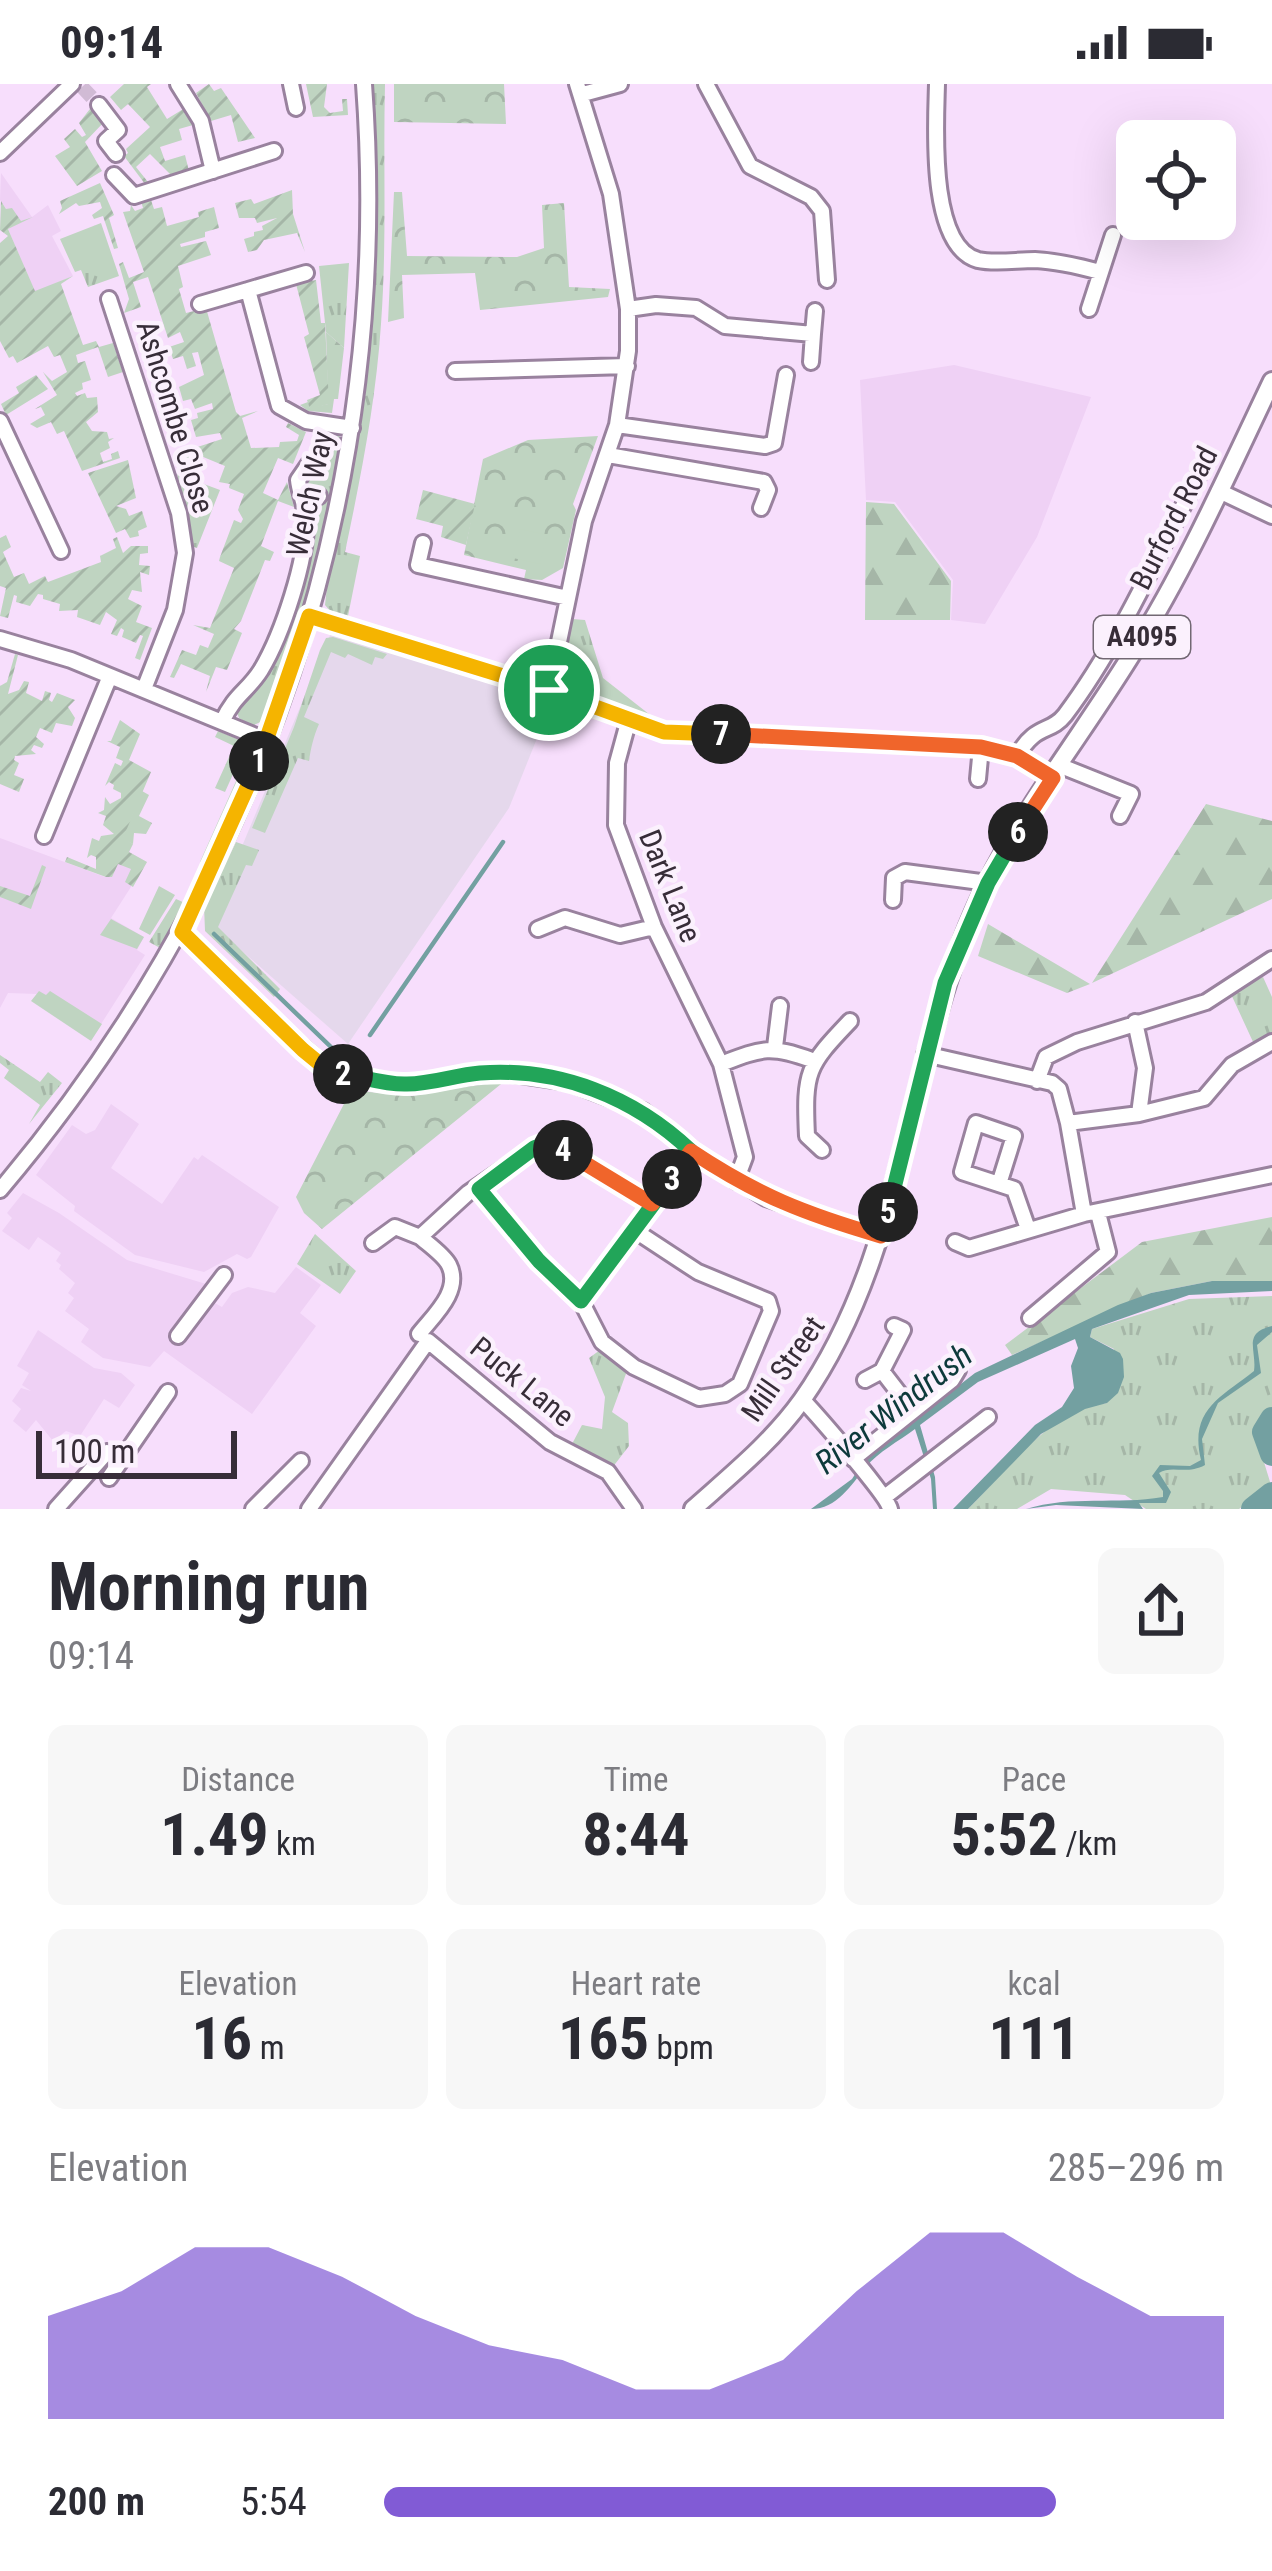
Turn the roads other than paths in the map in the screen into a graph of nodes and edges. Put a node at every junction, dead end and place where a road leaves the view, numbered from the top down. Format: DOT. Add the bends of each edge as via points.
graph roads {
  1 [pos="178,84"];
  2 [pos="291,84"];
  3 [pos="364,84"];
  4 [pos="620,84"];
  5 [pos="706,84"];
  6 [pos="937,84"];
  7 [pos="78,85"];
  8 [pos="580,89"];
  9 [pos="99,105"];
  10 [pos="296,108"];
  11 [pos="274,152"];
  12 [pos="0,153"];
  13 [pos="116,154"];
  14 [pos="213,171"];
  15 [pos="115,175"];
  16 [pos="1113,236"];
  17 [pos="1100,272"];
  18 [pos="306,273"];
  19 [pos="827,280"];
  20 [pos="248,290"];
  21 [pos="109,299"];
  22 [pos="200,304"];
  23 [pos="628,309"];
  24 [pos="1089,309"];
  25 [pos="815,311"];
  26 [pos="813,334"];
  27 [pos="811,362"];
  28 [pos="627,366"];
  29 [pos="455,371"];
  30 [pos="786,375"];
  31 [pos="1272,381"];
  32 [pos="1254,420"];
  33 [pos="0,421"];
  34 [pos="617,425"];
  35 [pos="1272,426"];
  36 [pos="352,428"];
  37 [pos="608,455"];
  38 [pos="1207,459"];
  39 [pos="309,464"];
  40 [pos="1220,491"];
  41 [pos="301,495"];
  42 [pos="319,496"];
  43 [pos="760,508"];
  44 [pos="1272,516"];
  45 [pos="423,543"];
  46 [pos="61,550"];
  47 [pos="568,598"];
  48 [pos="309,616"];
  49 [pos="0,639"];
  50 [pos="110,676"];
  51 [pos="144,689"];
  52 [pos="549,690"];
  53 [pos="629,719"];
  54 [pos="222,722"];
  55 [pos="268,741"];
  56 [pos="981,747"];
  57 [pos="1017,756"];
  58 [pos="1057,772"];
  59 [pos="978,779"];
  60 [pos="1120,816"];
  61 [pos="44,836"];
  62 [pos="988,883"];
  63 [pos="893,900"];
  64 [pos="654,928"];
  65 [pos="538,929"];
  66 [pos="182,932"];
  67 [pos="1270,964"];
  68 [pos="780,1006"];
  69 [pos="850,1021"];
  70 [pos="1136,1022"];
  71 [pos="1272,1042"];
  72 [pos="775,1047"];
  73 [pos="926,1054"];
  74 [pos="812,1060"];
  75 [pos="721,1064"];
  76 [pos="1036,1081"];
  77 [pos="1139,1114"];
  78 [pos="1067,1124"];
  79 [pos="822,1150"];
  80 [pos="691,1151"];
  81 [pos="1272,1175"];
  82 [pos="736,1181"];
  83 [pos="999,1184"];
  84 [pos="479,1189"];
  85 [pos="0,1190"];
  86 [pos="652,1204"];
  87 [pos="1091,1213"];
  88 [pos="634,1229"];
  89 [pos="1028,1229"];
  90 [pos="881,1236"];
  91 [pos="421,1237"];
  92 [pos="955,1242"];
  93 [pos="373,1243"];
  94 [pos="224,1275"];
  95 [pos="581,1301"];
  96 [pos="1030,1318"];
  97 [pos="894,1326"];
  98 [pos="178,1336"];
  99 [pos="423,1338"];
  100 [pos="958,1370"];
  101 [pos="882,1371"];
  102 [pos="865,1380"];
  103 [pos="168,1392"];
  104 [pos="802,1399"];
  105 [pos="912,1410"];
  106 [pos="988,1417"];
  107 [pos="107,1452"];
  108 [pos="301,1461"];
  109 [pos="854,1461"];
  110 [pos="109,1478"];
  111 [pos="888,1503"];
  112 [pos="259,1504"];
  113 [pos="56,1509"];
  114 [pos="281,1509"];
  115 [pos="309,1509"];
  116 [pos="634,1509"];
  117 [pos="693,1509"];
  1 -- 14 [label="street" via="201,121"];
  2 -- 10 [label="street"];
  3 -- 36 [label="street, Welch Way" via="367,277"];
  4 -- 8 [label="street"];
  5 -- 19 [label="street" via="750,166 812,197 822,211"];
  6 -- 17 [label="street" via="940,188 954,244 976,259"];
  7 -- 12 [label="street"];
  8 -- 23 [label="street" via="611,194"];
  9 -- 13 [label="street" via="118,130 106,141"];
  11 -- 14 [label="street"];
  14 -- 15 [label="street" via="134,196"];
  16 -- 17 [label="street"];
  17 -- 24 [label="street"];
  18 -- 20 [label="street"];
  20 -- 22 [label="street"];
  20 -- 36 [label="street" via="277,403 306,421"];
  21 -- 51 [label="street, Ashcombe Close" via="185,549 180,592"];
  23 -- 26 [label="street" via="696,308 724,326"];
  23 -- 28 [label="street"];
  25 -- 26 [label="street"];
  26 -- 27 [label="street"];
  28 -- 29 [label="street"];
  28 -- 34 [label="street"];
  30 -- 34 [label="street" via="774,443 765,446"];
  31 -- 32 [label="main road, Burford Road / A4095"];
  32 -- 35 [label="street"];
  32 -- 40 [label="main road, Burford Road / A4095"];
  33 -- 46 [label="street"];
  34 -- 37 [label="street"];
  36 -- 48 [label="street, Welch Way"];
  37 -- 43 [label="street" via="764,482"];
  37 -- 47 [label="street"];
  38 -- 57 [label="street, Burford Road" via="1064,716 1031,734"];
  39 -- 41 [label="street, Welch Way" via="299,476"];
  40 -- 44 [label="street"];
  40 -- 58 [label="main road, Burford Road / A4095" via="1138,645"];
  41 -- 42 [label="street, Welch Way"];
  41 -- 54 [label="street, Welch Way" via="302,548 278,636"];
  45 -- 47 [label="street" via="418,565"];
  47 -- 52 [label="street"];
  48 -- 52 [label="street"];
  48 -- 55 [label="street, Welch Way"];
  49 -- 50 [label="street"];
  50 -- 51 [label="street"];
  50 -- 61 [label="street"];
  51 -- 54 [label="street"];
  52 -- 53 [label="street"];
  53 -- 56 [label="street" via="664,732"];
  53 -- 64 [label="street, Dark Lane" via="617,763 616,825"];
  54 -- 55 [label="street"];
  55 -- 66 [label="street, Welch Way"];
  56 -- 57 [label="street"];
  56 -- 59 [label="street"];
  57 -- 58 [label="street"];
  58 -- 60 [label="street" via="1131,794"];
  58 -- 62 [label="main road, Burford Road / A4095"];
  62 -- 63 [label="street" via="905,872 894,878"];
  62 -- 73 [label="main road, Burford Road / A4095" via="951,967"];
  64 -- 65 [label="street" via="620,934 565,918"];
  64 -- 75 [label="street, Dark Lane"];
  66 -- 80 [label="street" via="332,1071 407,1084 474,1073 544,1076 643,1111"];
  66 -- 85 [label="street, Welch Way" via="88,1077"];
  67 -- 70 [label="street" via="1206,1002"];
  68 -- 72 [label="street"];
  69 -- 74 [label="street"];
  70 -- 76 [label="street" via="1046,1057"];
  70 -- 77 [label="street" via="1145,1068"];
  71 -- 77 [label="street" via="1232,1065 1204,1097"];
  72 -- 74 [label="street"];
  72 -- 75 [label="street"];
  73 -- 76 [label="street"];
  73 -- 90 [label="main road, Burford Road / A4095"];
  74 -- 79 [label="street" via="807,1136"];
  75 -- 82 [label="street, Dark Lane" via="745,1157"];
  76 -- 78 [label="street" via="1059,1089"];
  77 -- 78 [label="street"];
  78 -- 87 [label="street"];
  80 -- 82 [label="street"];
  80 -- 86 [label="street"];
  81 -- 87 [label="street"];
  82 -- 90 [label="street" via="790,1208"];
  83 -- 83 [label="street" via="962,1172 976,1124 1014,1136"];
  83 -- 89 [label="street" via="1014,1189"];
  84 -- 86 [label="street" via="544,1144"];
  84 -- 91 [label="street"];
  84 -- 95 [label="street"];
  86 -- 88 [label="street"];
  87 -- 89 [label="street"];
  87 -- 96 [label="street" via="1108,1252"];
  88 -- 95 [label="street"];
  88 -- 95 [label="street" via="698,1272 768,1301 771,1311 740,1384 699,1398 634,1366 602,1342"];
  89 -- 92 [label="street" via="969,1248"];
  90 -- 104 [label="main road, Mill Street / A4095" via="848,1324"];
  91 -- 93 [label="street" via="395,1227"];
  91 -- 99 [label="street" via="449,1265 452,1287"];
  94 -- 98 [label="street"];
  97 -- 101 [label="street" via="903,1330"];
  99 -- 115 [label="street"];
  99 -- 116 [label="street, Puck Lane" via="550,1442 608,1472"];
  100 -- 105 [label="street"];
  101 -- 102 [label="street"];
  101 -- 105 [label="street"];
  103 -- 110 [label="street"];
  104 -- 109 [label="street"];
  104 -- 117 [label="main road, Mill Street / A4095"];
  105 -- 109 [label="street"];
  106 -- 111 [label="street"];
  107 -- 113 [label="street"];
  108 -- 112 [label="street"];
  109 -- 111 [label="street"];
  112 -- 114 [label="street"];
}
